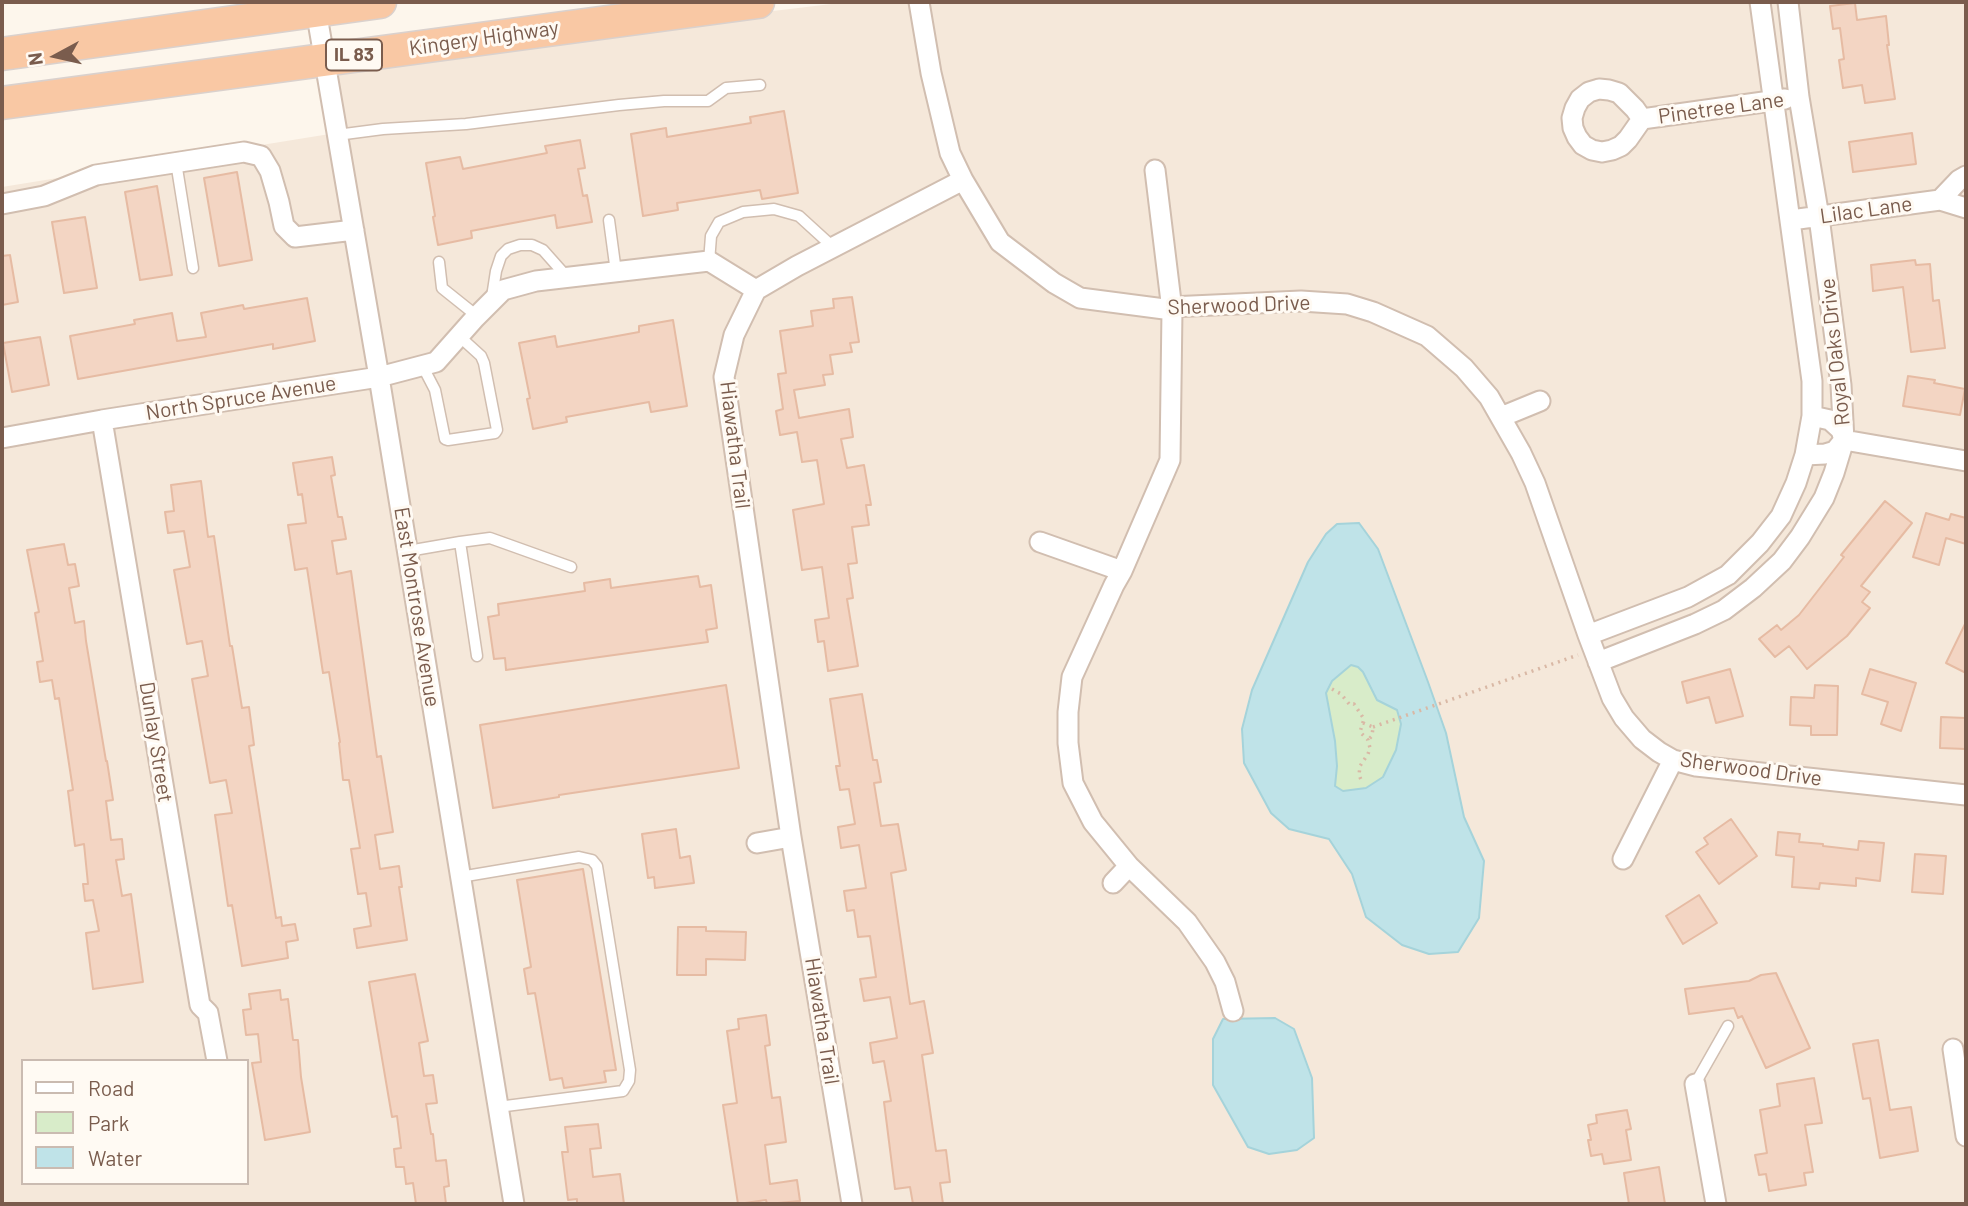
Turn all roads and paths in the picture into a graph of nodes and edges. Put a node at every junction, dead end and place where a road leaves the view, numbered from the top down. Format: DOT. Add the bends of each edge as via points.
graph roads {
  1 [pos="380,2"];
  2 [pos="758,2"];
  3 [pos="919,2"];
  4 [pos="1760,2"];
  5 [pos="1788,2"];
  6 [pos="316,10"];
  7 [pos="2,54"];
  8 [pos="324,60"];
  9 [pos="760,85"];
  10 [pos="1800,97"];
  11 [pos="1774,101"];
  12 [pos="2,103"];
  13 [pos="1642,119"];
  14 [pos="337,135"];
  15 [pos="176,162"];
  16 [pos="1155,170"];
  17 [pos="1966,176"];
  18 [pos="963,180"];
  19 [pos="1940,200"];
  20 [pos="2,204"];
  21 [pos="1966,208"];
  22 [pos="1819,217"];
  23 [pos="609,220"];
  24 [pos="1791,220"];
  25 [pos="354,230"];
  26 [pos="834,247"];
  27 [pos="439,262"];
  28 [pos="709,262"];
  29 [pos="193,268"];
  30 [pos="616,272"];
  31 [pos="567,278"];
  32 [pos="756,290"];
  33 [pos="491,302"];
  34 [pos="1171,308"];
  35 [pos="477,316"];
  36 [pos="459,336"];
  37 [pos="422,365"];
  38 [pos="379,377"];
  39 [pos="1540,401"];
  40 [pos="1812,416"];
  41 [pos="1501,417"];
  42 [pos="102,420"];
  43 [pos="2,438"];
  44 [pos="1844,440"];
  45 [pos="1805,455"];
  46 [pos="1966,461"];
  47 [pos="460,542"];
  48 [pos="1040,542"];
  49 [pos="408,551"];
  50 [pos="571,567"];
  51 [pos="1122,571"];
  52 [pos="1593,649"];
  53 [pos="477,656"];
  54 [pos="1332,689"];
  55 [pos="1363,723"];
  56 [pos="1373,727"];
  57 [pos="1368,740"];
  58 [pos="1673,760"];
  59 [pos="1362,782"];
  60 [pos="1966,795"];
  61 [pos="792,837"];
  62 [pos="757,843"];
  63 [pos="1623,859"];
  64 [pos="1129,866"];
  65 [pos="460,877"];
  66 [pos="1113,883"];
  67 [pos="1233,1011"];
  68 [pos="1728,1026"];
  69 [pos="1953,1049"];
  70 [pos="217,1059"];
  71 [pos="1695,1084"];
  72 [pos="498,1107"];
  73 [pos="1966,1136"];
  74 [pos="514,1204"];
  75 [pos="852,1204"];
  76 [pos="1716,1204"];
  1 -- 6 [label="highway, IL 83"];
  2 -- 8 [label="highway, Kingery Highway / IL 83"];
  3 -- 18 [label="street, Sherwood Drive" via="950,153"];
  4 -- 11 [label="street, Royal Oaks Drive"];
  5 -- 10 [label="street, Royal Oaks Drive"];
  6 -- 7 [label="highway, IL 83"];
  6 -- 8 [label="street, East Montrose Avenue"];
  8 -- 12 [label="highway, Kingery Highway / IL 83"];
  8 -- 14 [label="street, East Montrose Avenue"];
  9 -- 14 [label="lane" via="726,88 708,102 619,104"];
  10 -- 11 [label="street, Pinetree Lane"];
  10 -- 22 [label="street, Royal Oaks Drive"];
  11 -- 13 [label="street, Pinetree Lane"];
  11 -- 24 [label="street, Royal Oaks Drive"];
  14 -- 25 [label="street, East Montrose Avenue"];
  15 -- 20 [label="street" via="96,175 44,196"];
  15 -- 25 [label="street" via="244,152 261,156 273,181 284,226 295,237"];
  15 -- 29 [label="lane"];
  16 -- 34 [label="street"];
  17 -- 19 [label="street, Lilac Lane"];
  18 -- 26 [label="street"];
  18 -- 34 [label="street, Sherwood Drive" via="1000,242 1054,284 1080,298"];
  19 -- 21 [label="street, Lilac Lane"];
  19 -- 22 [label="street, Lilac Lane"];
  22 -- 24 [label="street, Lilac Lane"];
  22 -- 44 [label="street, Royal Oaks Drive"];
  23 -- 30 [label="lane"];
  24 -- 40 [label="street, Royal Oaks Drive" via="1812,381"];
  25 -- 38 [label="street, East Montrose Avenue"];
  26 -- 28 [label="lane" via="799,216 774,209 743,212 719,222 710,236"];
  26 -- 32 [label="street"];
  27 -- 35 [label="lane" via="443,288"];
  28 -- 30 [label="street, North Spruce Avenue"];
  28 -- 32 [label="street"];
  30 -- 31 [label="street, North Spruce Avenue"];
  31 -- 33 [label="street, North Spruce Avenue" via="503,290"];
  31 -- 33 [label="lane" via="542,250 520,245 501,256"];
  32 -- 61 [label="street, Hiawatha Trail" via="734,335 724,377"];
  33 -- 35 [label="street, North Spruce Avenue"];
  34 -- 41 [label="street, Sherwood Drive" via="1301,301 1348,304 1373,312 1427,336 1464,368"];
  34 -- 51 [label="street" via="1170,460"];
  35 -- 36 [label="street, North Spruce Avenue"];
  36 -- 37 [label="street, North Spruce Avenue" via="436,362"];
  36 -- 37 [label="lane" via="484,363 495,433 445,439 435,390"];
  37 -- 38 [label="street, North Spruce Avenue"];
  38 -- 42 [label="street, North Spruce Avenue"];
  38 -- 49 [label="street, East Montrose Avenue"];
  39 -- 41 [label="street"];
  40 -- 44 [label="street" via="1830,420"];
  40 -- 45 [label="street, Royal Oaks Drive"];
  41 -- 52 [label="street, Sherwood Drive" via="1535,482"];
  42 -- 43 [label="street, North Spruce Avenue"];
  42 -- 70 [label="street, Dunlay Street" via="200,1005 208,1013"];
  44 -- 45 [label="street" via="1835,451"];
  44 -- 46 [label="street"];
  44 -- 52 [label="street, Royal Oaks Drive" via="1824,498 1782,561 1753,588 1705,620"];
  45 -- 52 [label="street, Royal Oaks Drive" via="1781,516 1728,575"];
  47 -- 49 [label="lane"];
  47 -- 50 [label="lane" via="490,538"];
  47 -- 53 [label="lane"];
  48 -- 51 [label="street"];
  49 -- 65 [label="street, East Montrose Avenue"];
  51 -- 64 [label="street" via="1072,677 1068,743 1073,783 1093,822"];
  52 -- 56 [label="path"];
  52 -- 58 [label="street, Sherwood Drive" via="1623,718"];
  54 -- 55 [label="path" via="1354,704"];
  55 -- 56 [label="path"];
  55 -- 57 [label="path" via="1360,732"];
  56 -- 57 [label="path"];
  57 -- 59 [label="path" via="1370,748 1360,766"];
  58 -- 60 [label="street, Sherwood Drive"];
  58 -- 63 [label="street"];
  61 -- 62 [label="street"];
  61 -- 75 [label="street, Hiawatha Trail"];
  64 -- 66 [label="street"];
  64 -- 67 [label="street" via="1187,922 1226,982"];
  65 -- 72 [label="street, East Montrose Avenue"];
  65 -- 72 [label="lane" via="579,857 597,866 629,1081 623,1091"];
  68 -- 71 [label="lane"];
  69 -- 73 [label="street"];
  71 -- 76 [label="street"];
  72 -- 74 [label="street, East Montrose Avenue"];
}
